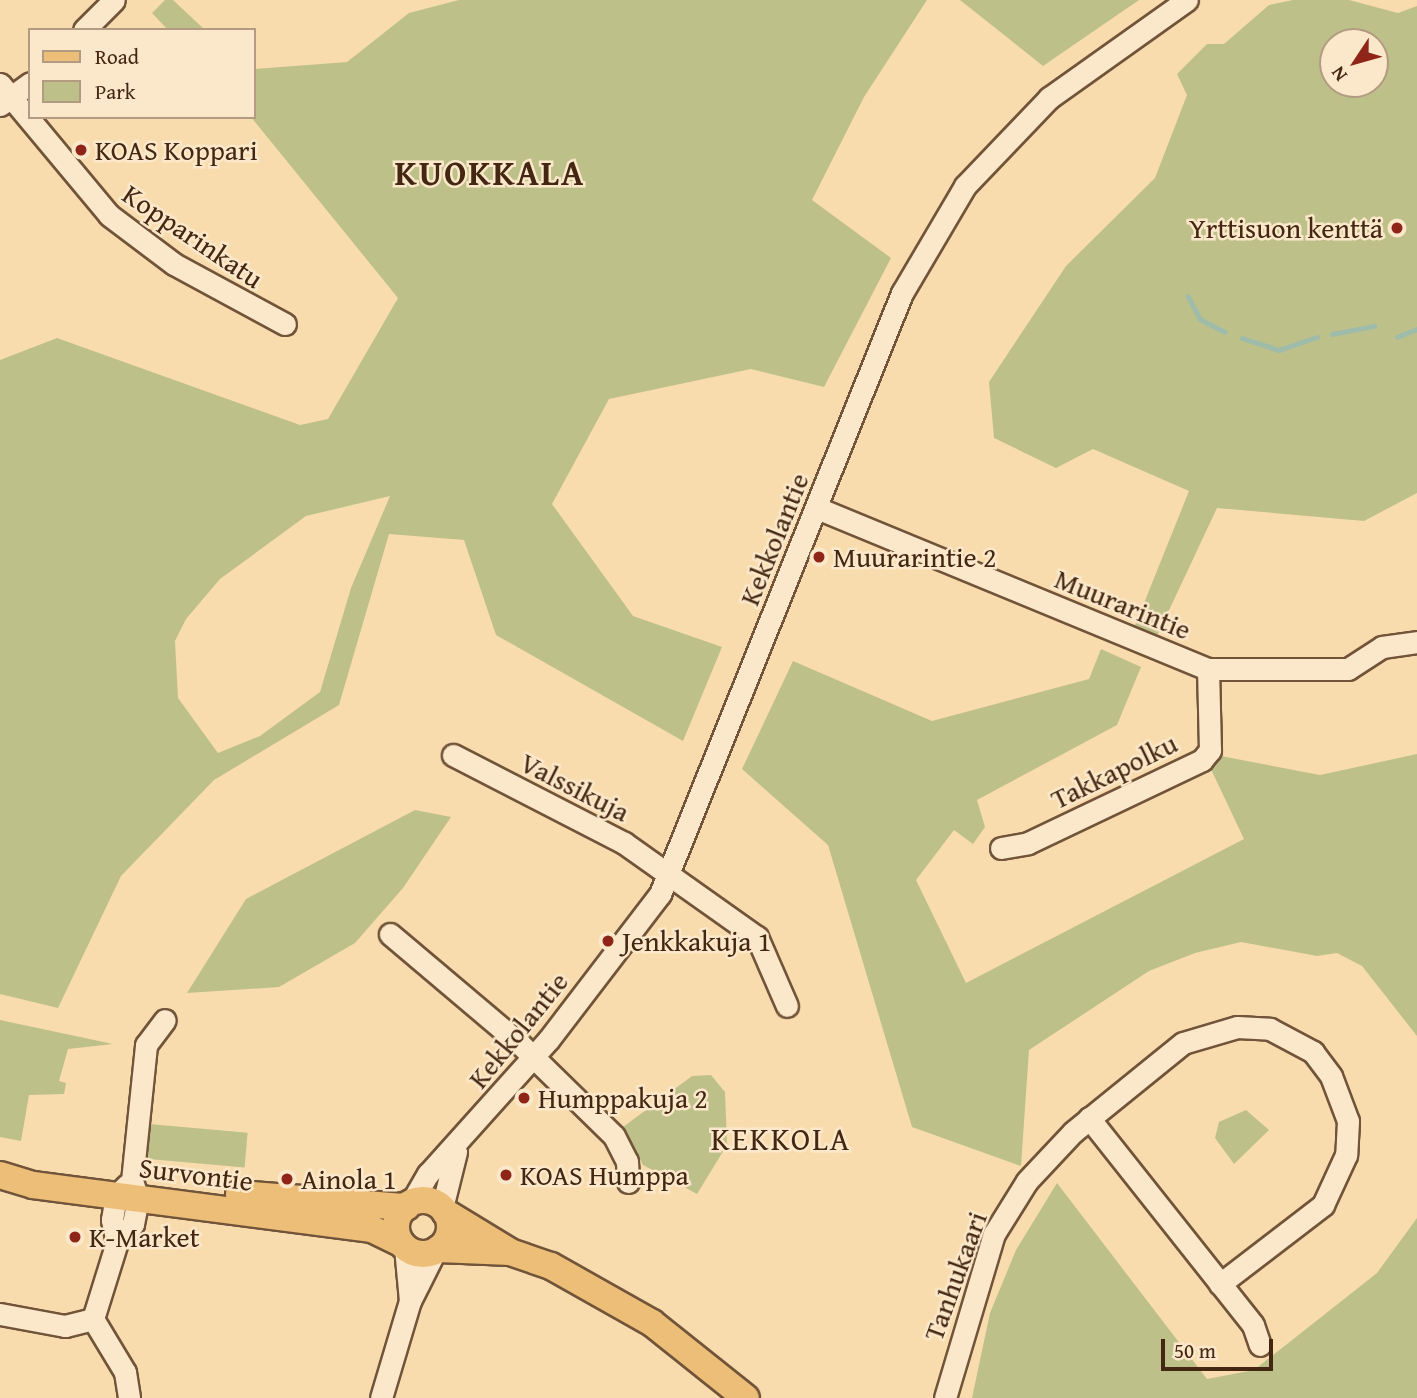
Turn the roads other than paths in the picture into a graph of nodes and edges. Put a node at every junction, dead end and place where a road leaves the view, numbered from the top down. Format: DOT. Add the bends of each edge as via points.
graph roads {
  1 [pos="114,0"];
  2 [pos="1188,0"];
  3 [pos="86,28"];
  4 [pos="28,84"];
  5 [pos="3,96"];
  6 [pos="285,324"];
  7 [pos="817,508"];
  8 [pos="1417,642"];
  9 [pos="1208,669"];
  10 [pos="453,755"];
  11 [pos="1001,848"];
  12 [pos="670,872"];
  13 [pos="390,934"];
  14 [pos="787,1006"];
  15 [pos="165,1020"];
  16 [pos="533,1059"];
  17 [pos="1089,1118"];
  18 [pos="459,1143"];
  19 [pos="11,1176"];
  20 [pos="628,1182"];
  21 [pos="129,1192"];
  22 [pos="409,1205"];
  23 [pos="444,1210"];
  24 [pos="403,1245"];
  25 [pos="437,1250"];
  26 [pos="510,1252"];
  27 [pos="1220,1283"];
  28 [pos="410,1301"];
  29 [pos="0,1314"];
  30 [pos="93,1319"];
  31 [pos="1260,1345"];
  32 [pos="129,1398"];
  33 [pos="381,1398"];
  34 [pos="746,1398"];
  35 [pos="945,1398"];
  1 -- 3 [label="street"];
  2 -- 7 [label="street, Kekkolantie" via="1049,98 965,186 902,292"];
  4 -- 5 [label="street"];
  5 -- 6 [label="street, Kopparinkatu" via="109,215 174,264"];
  7 -- 9 [label="street, Muurarintie"];
  7 -- 12 [label="street, Kekkolantie"];
  8 -- 9 [label="street, Muurarintie" via="1382,647 1348,669"];
  9 -- 11 [label="street, Takkapolku" via="1210,750 1202,760 1028,844"];
  10 -- 12 [label="street, Valssikuja"];
  12 -- 14 [label="street, Valssikuja" via="757,937"];
  12 -- 16 [label="street, Kekkolantie" via="660,894"];
  13 -- 16 [label="street"];
  15 -- 21 [label="street" via="146,1045"];
  16 -- 18 [label="street, Kekkolantie"];
  16 -- 20 [label="street" via="614,1136 627,1161"];
  17 -- 27 [label="street"];
  17 -- 27 [label="street, Tanhukaari" via="1204,1034 1270,1029 1312,1052 1331,1076 1348,1121 1346,1155 1333,1190 1309,1217"];
  17 -- 35 [label="street, Tanhukaari" via="1027,1181 994,1234"];
  18 -- 22 [label="street, Kekkolantie" via="428,1174"];
  18 -- 23 [label="street, Kekkolantie"];
  19 -- 21 [label="main road, Survontie" via="39,1172"];
  21 -- 22 [label="main road, Survontie" via="374,1209"];
  21 -- 24 [label="main road, Survontie" via="373,1229"];
  21 -- 30 [label="street" via="112,1220 117,1242"];
  22 -- 23 [label="main road"];
  22 -- 24 [label="main road" via="396,1228"];
  23 -- 25 [label="main road" via="450,1228"];
  23 -- 26 [label="main road"];
  24 -- 25 [label="main road"];
  24 -- 28 [label="street"];
  25 -- 26 [label="main road"];
  25 -- 28 [label="street"];
  26 -- 34 [label="main road" via="551,1266 652,1324"];
  27 -- 31 [label="street"];
  28 -- 33 [label="street"];
  29 -- 30 [label="street" via="65,1326"];
  30 -- 32 [label="street" via="125,1373"];
}
